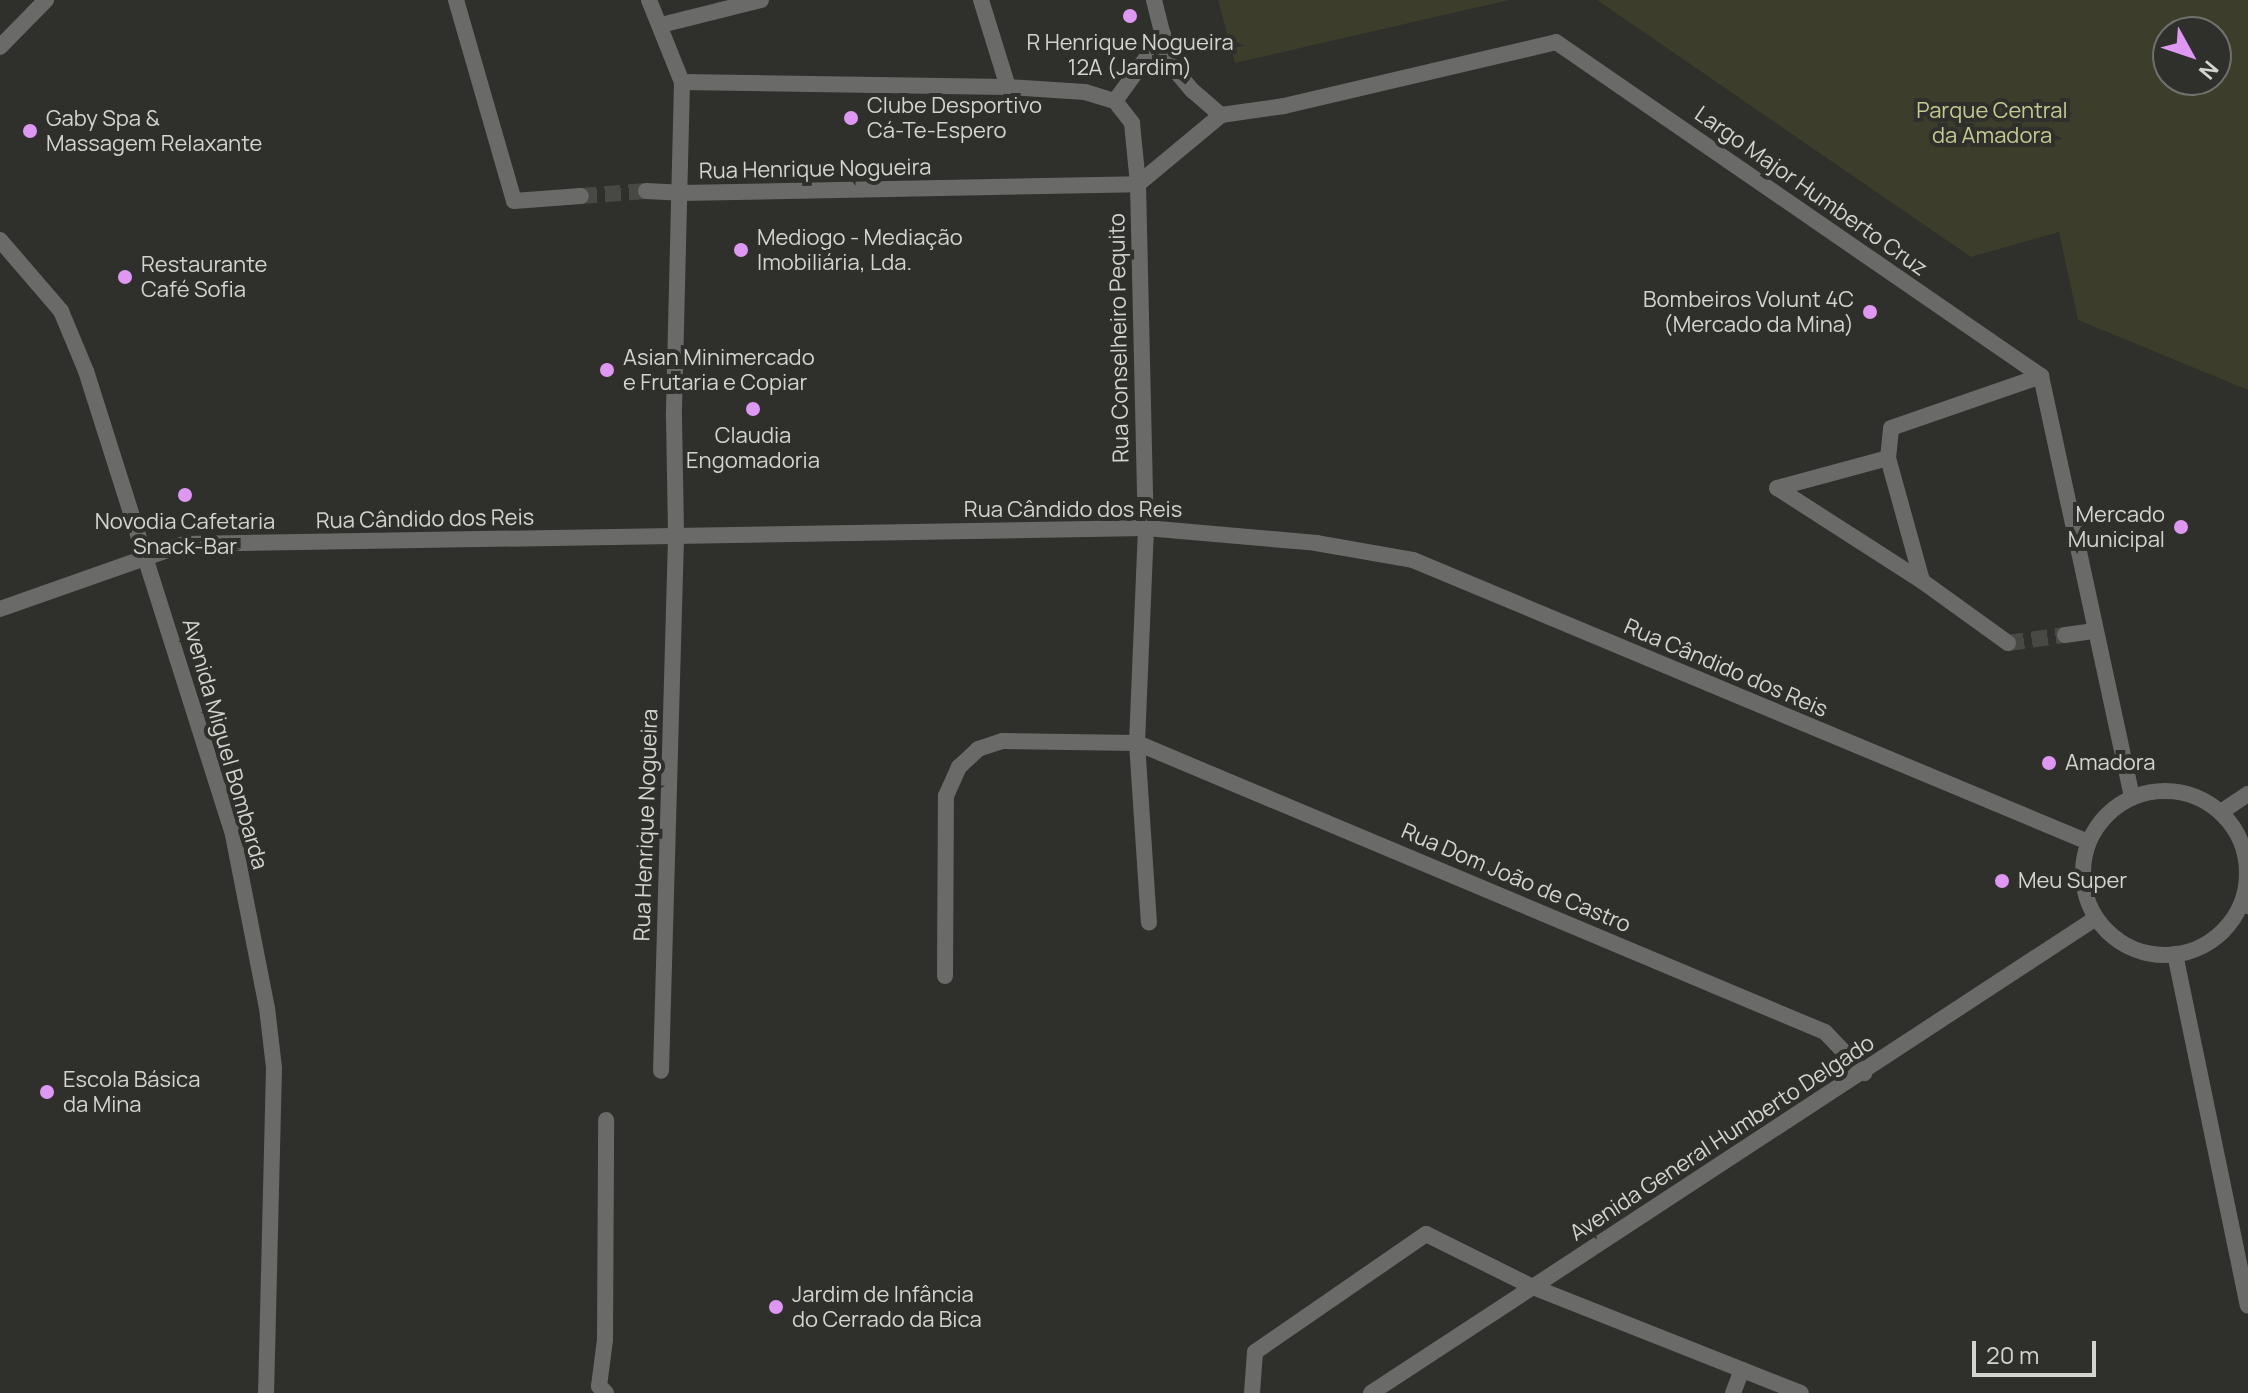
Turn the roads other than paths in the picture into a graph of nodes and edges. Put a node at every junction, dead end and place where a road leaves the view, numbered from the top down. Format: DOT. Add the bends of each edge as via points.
graph roads {
  1 [pos="46,0"];
  2 [pos="456,0"];
  3 [pos="649,0"];
  4 [pos="761,0"];
  5 [pos="981,0"];
  6 [pos="1154,0"];
  7 [pos="661,25"];
  8 [pos="1163,35"];
  9 [pos="0,47"];
  10 [pos="682,82"];
  11 [pos="1008,87"];
  12 [pos="1115,101"];
  13 [pos="1221,115"];
  14 [pos="1138,184"];
  15 [pos="646,191"];
  16 [pos="680,193"];
  17 [pos="581,196"];
  18 [pos="0,240"];
  19 [pos="2041,376"];
  20 [pos="1888,458"];
  21 [pos="1146,528"];
  22 [pos="676,538"];
  23 [pos="146,558"];
  24 [pos="1922,581"];
  25 [pos="0,609"];
  26 [pos="2093,631"];
  27 [pos="2065,635"];
  28 [pos="2008,643"];
  29 [pos="1137,743"];
  30 [pos="2248,794"];
  31 [pos="2132,797"];
  32 [pos="2221,812"];
  33 [pos="2088,842"];
  34 [pos="2245,904"];
  35 [pos="2096,918"];
  36 [pos="1149,923"];
  37 [pos="2175,954"];
  38 [pos="945,976"];
  39 [pos="661,1071"];
  40 [pos="1864,1073"];
  41 [pos="606,1120"];
  42 [pos="1533,1287"];
  43 [pos="2248,1305"];
  44 [pos="1742,1370"];
  45 [pos="266,1393"];
  46 [pos="606,1393"];
  47 [pos="1252,1393"];
  48 [pos="1371,1393"];
  49 [pos="1733,1393"];
  50 [pos="1801,1393"];
  1 -- 9 [label="street"];
  2 -- 17 [label="street" via="514,201"];
  3 -- 7 [label="street"];
  4 -- 7 [label="street"];
  5 -- 11 [label="street"];
  6 -- 8 [label="street"];
  7 -- 10 [label="street"];
  8 -- 12 [label="street"];
  8 -- 13 [label="street" via="1170,64"];
  10 -- 11 [label="street"];
  10 -- 16 [label="street"];
  11 -- 12 [label="street" via="1085,92"];
  12 -- 14 [label="street, Rua Conselheiro Pequito" via="1132,123"];
  13 -- 14 [label="street"];
  13 -- 19 [label="street, Largo Major Humberto Cruz" via="1284,106 1556,42"];
  14 -- 16 [label="street, Rua Henrique Nogueira"];
  14 -- 21 [label="street, Rua Conselheiro Pequito"];
  15 -- 16 [label="street"];
  16 -- 22 [label="street, Rua Henrique Nogueira"];
  18 -- 23 [label="street, Avenida Miguel Bombarda" via="61,311 86,371"];
  19 -- 20 [label="street" via="1891,428"];
  19 -- 26 [label="street"];
  20 -- 24 [label="street"];
  20 -- 24 [label="street" via="1777,488"];
  21 -- 22 [label="street, Rua Cândido dos Reis"];
  21 -- 29 [label="street, Rua Conselheiro Pequito"];
  21 -- 33 [label="street, Rua Cândido dos Reis" via="1316,543 1413,560"];
  22 -- 23 [label="street, Rua Cândido dos Reis" via="185,544"];
  22 -- 39 [label="street, Rua Henrique Nogueira"];
  23 -- 25 [label="street, Rua Cândido dos Reis"];
  23 -- 45 [label="street, Avenida Miguel Bombarda" via="233,835 267,1008 274,1068"];
  24 -- 28 [label="street"];
  26 -- 27 [label="street"];
  26 -- 31 [label="street"];
  29 -- 36 [label="street, Rua Conselheiro Pequito"];
  29 -- 38 [label="street" via="1003,741 978,749 959,767 946,796"];
  29 -- 40 [label="street, Rua Dom João de Castro" via="1825,1032"];
  30 -- 32 [label="street"];
  31 -- 32 [label="street" via="2179,791"];
  31 -- 33 [label="street" via="2106,816"];
  32 -- 34 [label="street" via="2245,854"];
  33 -- 35 [label="street" via="2082,867 2085,894"];
  34 -- 37 [label="street" via="2215,938"];
  35 -- 37 [label="street" via="2130,947"];
  35 -- 40 [label="street, Avenida General Humberto Delgado"];
  37 -- 43 [label="street"];
  40 -- 42 [label="street, Avenida General Humberto Delgado"];
  41 -- 46 [label="street" via="605,1340 599,1386"];
  42 -- 44 [label="street"];
  42 -- 47 [label="street" via="1426,1234 1255,1352"];
  42 -- 48 [label="street, Avenida General Humberto Delgado"];
  44 -- 49 [label="street"];
  44 -- 50 [label="street"];
}
